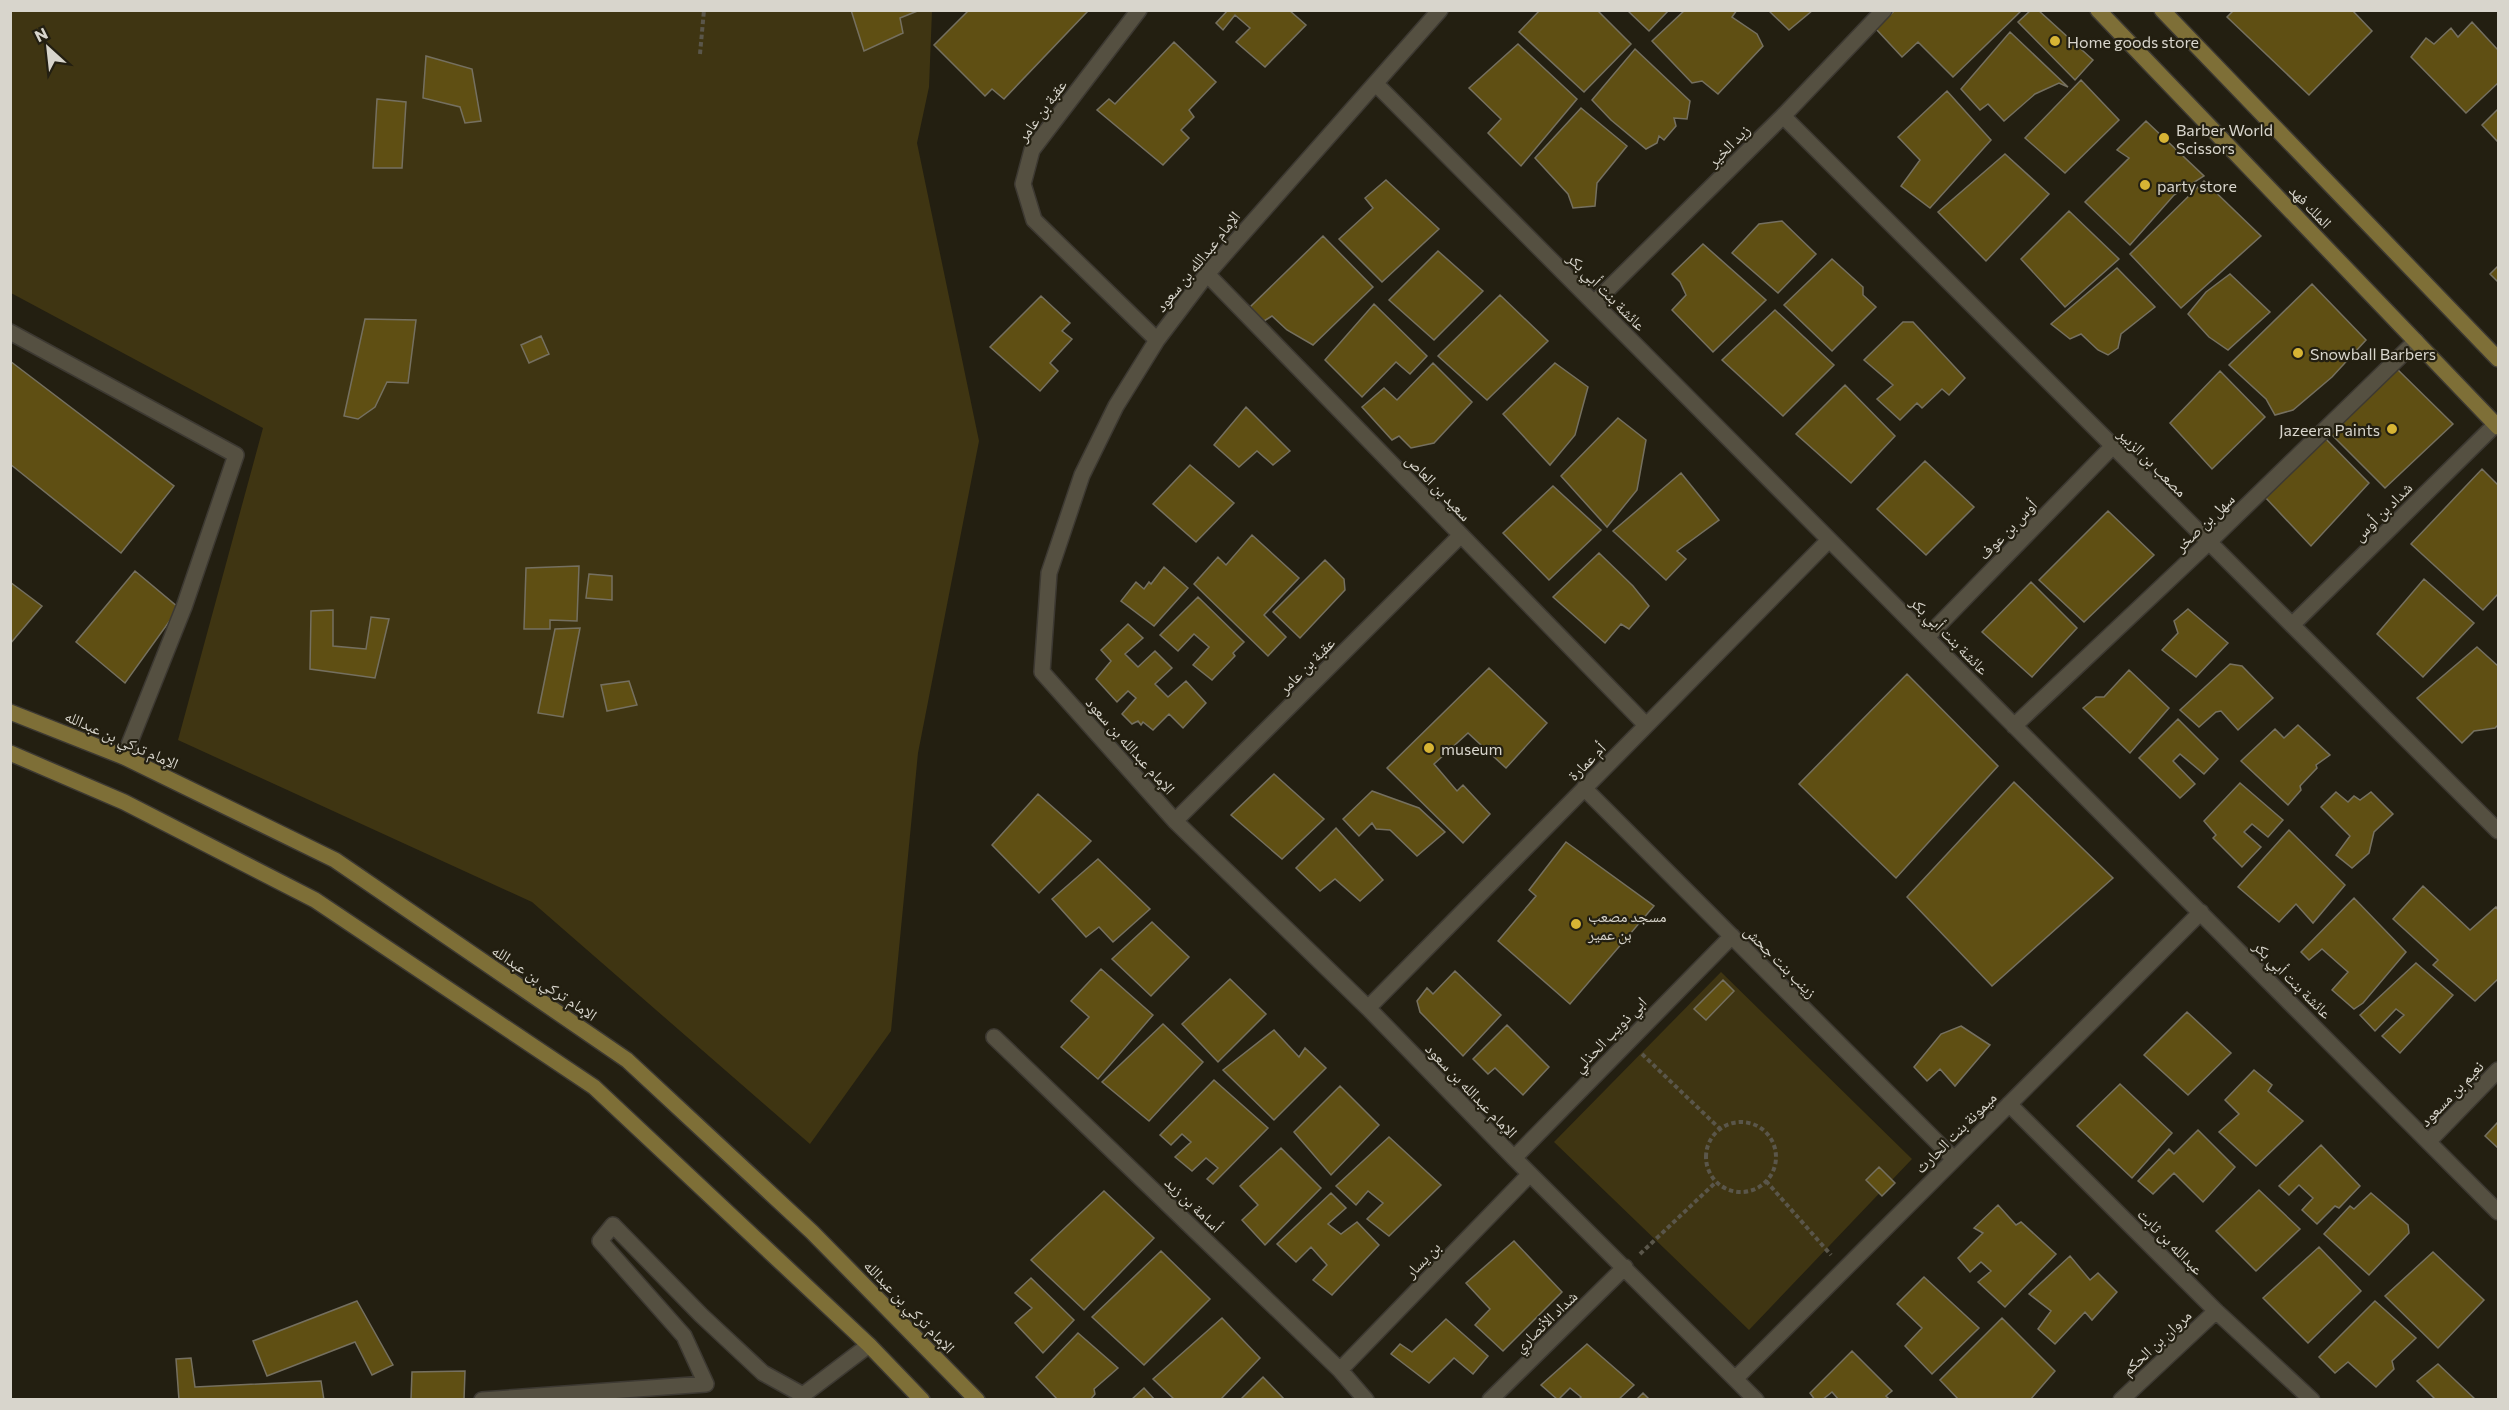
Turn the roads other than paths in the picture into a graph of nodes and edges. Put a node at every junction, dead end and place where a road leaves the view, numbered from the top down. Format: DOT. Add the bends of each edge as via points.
graph roads {
  1 [pos="1138,10"];
  2 [pos="1440,10"];
  3 [pos="1884,10"];
  4 [pos="2098,10"];
  5 [pos="2162,10"];
  6 [pos="1376,84"];
  7 [pos="1782,116"];
  8 [pos="1207,274"];
  9 [pos="1594,303"];
  10 [pos="10,332"];
  11 [pos="1157,340"];
  12 [pos="2416,341"];
  13 [pos="2499,359"];
  14 [pos="2497,426"];
  15 [pos="2112,447"];
  16 [pos="1461,535"];
  17 [pos="1829,540"];
  18 [pos="2208,543"];
  19 [pos="2293,624"];
  20 [pos="1927,637"];
  21 [pos="10,712"];
  22 [pos="1647,725"];
  23 [pos="2014,726"];
  24 [pos="10,753"];
  25 [pos="124,757"];
  26 [pos="1584,788"];
  27 [pos="1175,821"];
  28 [pos="2499,831"];
  29 [pos="2201,912"];
  30 [pos="1732,936"];
  31 [pos="1368,1008"];
  32 [pos="994,1037"];
  33 [pos="2499,1070"];
  34 [pos="2009,1104"];
  35 [pos="2428,1141"];
  36 [pos="1514,1158"];
  37 [pos="1954,1159"];
  38 [pos="1530,1174"];
  39 [pos="2499,1212"];
  40 [pos="1625,1268"];
  41 [pos="2216,1311"];
  42 [pos="869,1345"];
  43 [pos="1340,1370"];
  44 [pos="1735,1379"];
  45 [pos="482,1400"];
  46 [pos="922,1400"];
  47 [pos="976,1400"];
  48 [pos="1366,1400"];
  49 [pos="1490,1400"];
  50 [pos="1756,1400"];
  51 [pos="2121,1400"];
  52 [pos="2312,1400"];
  1 -- 11 [label="street, عقبة بن عامر" via="1032,150 1023,184 1034,220"];
  2 -- 6 [label="street, الإمام عبدالله بن سعود"];
  3 -- 7 [label="street, زيد الخير"];
  4 -- 12 [label="street, الملك فهد"];
  5 -- 13 [label="street, الملك فهد"];
  6 -- 8 [label="street, الإمام عبدالله بن سعود"];
  6 -- 9 [label="street, عائشة بنت أبي بكر"];
  7 -- 9 [label="street, زيد الخير"];
  7 -- 15 [label="street, مصعب بن الزبير"];
  8 -- 11 [label="street, الإمام عبدالله بن سعود"];
  8 -- 16 [label="street, سعيد بن العاص"];
  9 -- 17 [label="street, عائشة بنت أبي بكر"];
  10 -- 25 [label="street" via="236,455 184,607"];
  11 -- 27 [label="street, الإمام عبدالله بن سعود" via="1116,406 1082,475 1064,523 1049,573 1042,672"];
  12 -- 14 [label="street, الملك فهد"];
  12 -- 18 [label="street, سهل بن صخر"];
  14 -- 19 [label="street, شداد بن أوس"];
  15 -- 18 [label="street, مصعب بن الزبير"];
  15 -- 20 [label="street, أوس بن عوف"];
  16 -- 22 [label="street, سعيد بن العاص"];
  16 -- 27 [label="street, عقبة بن عامر"];
  17 -- 20 [label="street, عائشة بنت أبي بكر"];
  17 -- 22 [label="street, أم عمارة"];
  18 -- 19 [label="street, مصعب بن الزبير"];
  18 -- 23 [label="street, سهل بن صخر"];
  19 -- 28 [label="street, مصعب بن الزبير"];
  20 -- 23 [label="street, عائشة بنت أبي بكر"];
  21 -- 25 [label="street, الإمام تركي بن عبدالله"];
  22 -- 26 [label="street, أم عمارة"];
  23 -- 29 [label="street, عائشة بنت أبي بكر"];
  24 -- 42 [label="street" via="124,802 315,900 594,1086"];
  25 -- 47 [label="street, الإمام تركي بن عبدالله" via="335,860 627,1060 812,1232"];
  26 -- 30 [label="street, زينب بنت جحش"];
  26 -- 31 [label="street, أم عمارة"];
  27 -- 31 [label="street, الإمام عبدالله بن سعود"];
  29 -- 34 [label="street, ميمونة بنت الحارث"];
  29 -- 35 [label="street, عائشة بنت أبي بكر"];
  30 -- 36 [label="street, ابي ذويب الحذلي"];
  30 -- 37 [label="street, زينب بنت جحش"];
  31 -- 36 [label="street, الإمام عبدالله بن سعود"];
  32 -- 43 [label="street, أسامة بن زيد"];
  33 -- 35 [label="street, نعيم بن مسعود"];
  34 -- 37 [label="street, ميمونة بنت الحارث"];
  34 -- 41 [label="street, عبدالله بن ثابت"];
  35 -- 39 [label="street, عائشة بنت أبي بكر"];
  36 -- 38 [label="street, الإمام عبدالله بن سعود"];
  37 -- 44 [label="street, ميمونة بنت الحارث"];
  38 -- 40 [label="street, الإمام عبدالله بن سعود"];
  38 -- 43 [label="street, بن يسار"];
  40 -- 44 [label="street, الإمام عبدالله بن سعود"];
  40 -- 49 [label="street, شداد الأنصاري"];
  41 -- 51 [label="street, مروان بن الحكم"];
  41 -- 52 [label="street, عبدالله بن ثابت"];
  42 -- 45 [label="street" via="803,1395 763,1373 613,1225 600,1241 684,1336 706,1384"];
  42 -- 46 [label="street"];
  43 -- 48 [label="street, أسامة بن زيد"];
  44 -- 50 [label="street, الإمام عبدالله بن سعود"];
}
